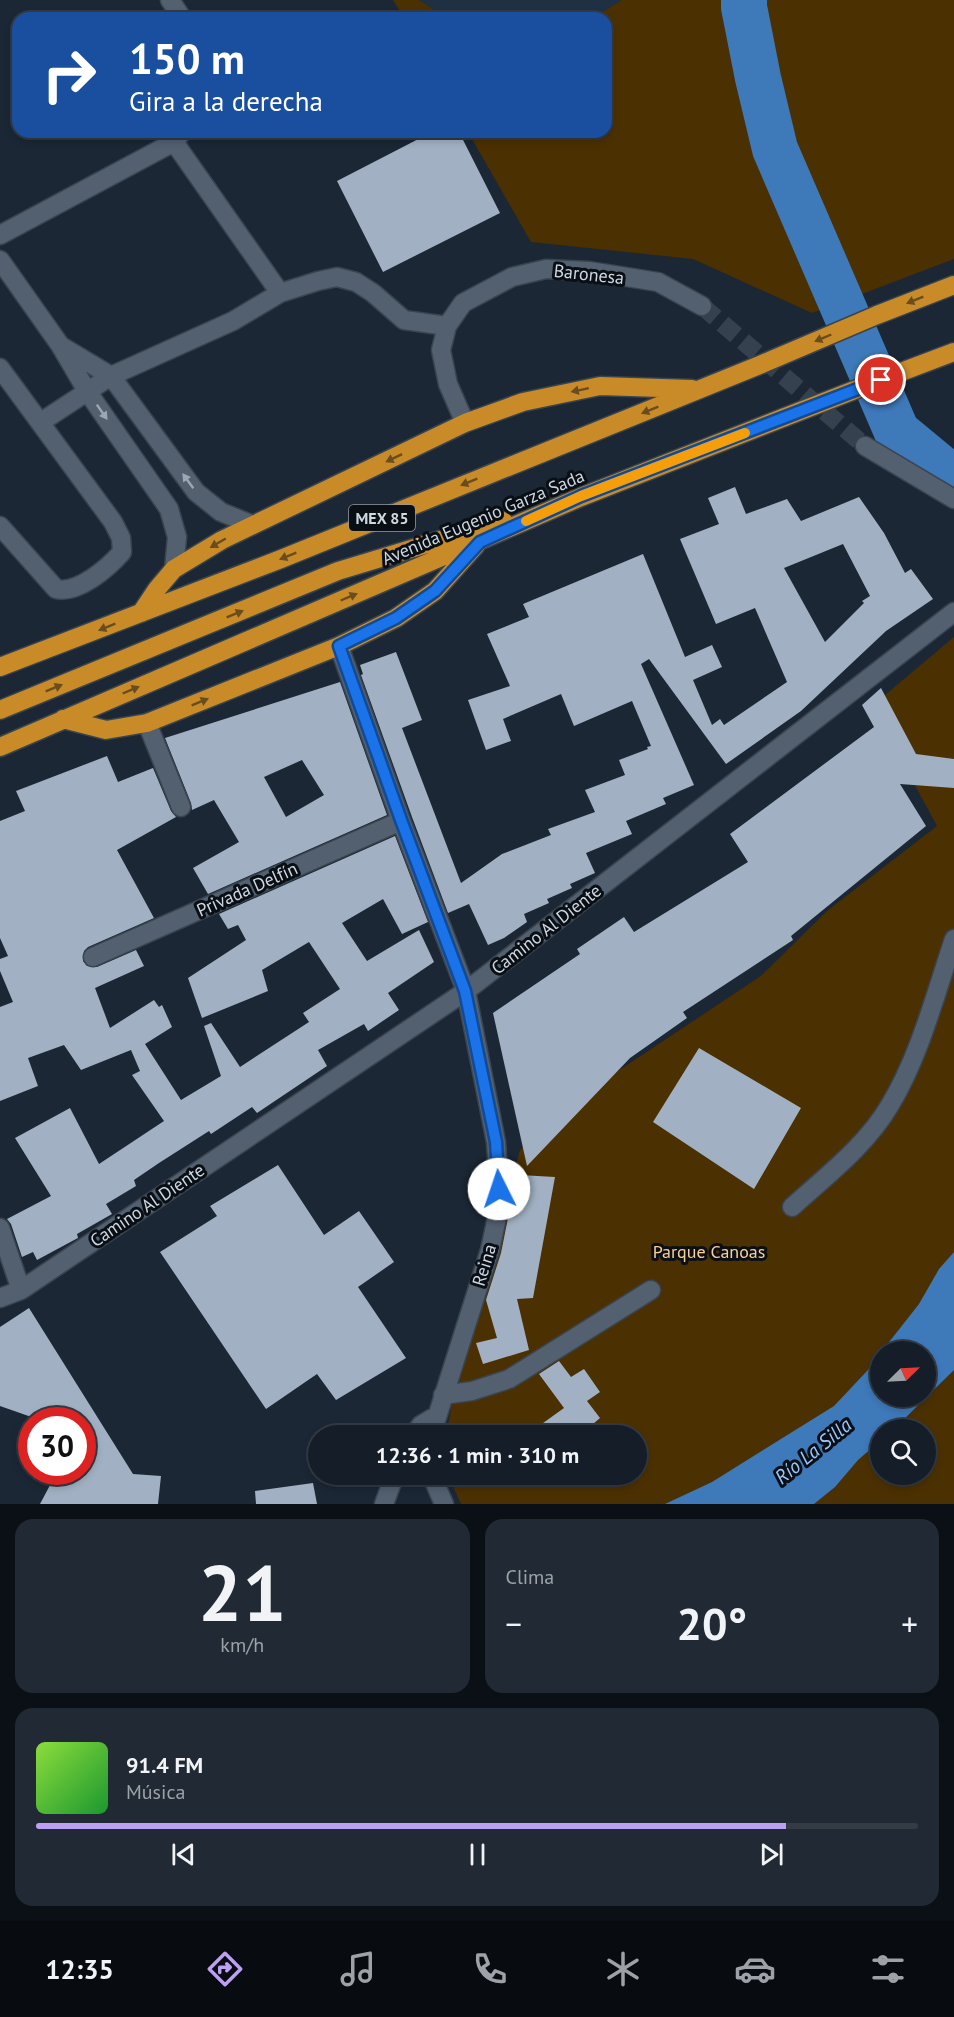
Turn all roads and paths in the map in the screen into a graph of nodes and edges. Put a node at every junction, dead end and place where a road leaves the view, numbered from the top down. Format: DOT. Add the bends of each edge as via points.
graph roads {
  1 [pos="176,138"];
  2 [pos="179,138"];
  3 [pos="0,235"];
  4 [pos="0,260"];
  5 [pos="954,285"];
  6 [pos="280,293"];
  7 [pos="702,306"];
  8 [pos="447,326"];
  9 [pos="60,345"];
  10 [pos="954,352"];
  11 [pos="945,359"];
  12 [pos="0,368"];
  13 [pos="111,376"];
  14 [pos="701,389"];
  15 [pos="87,391"];
  16 [pos="41,422"];
  17 [pos="465,423"];
  18 [pos="866,446"];
  19 [pos="581,496"];
  20 [pos="954,499"];
  21 [pos="253,525"];
  22 [pos="0,526"];
  23 [pos="480,542"];
  24 [pos="174,569"];
  25 [pos="954,612"];
  26 [pos="141,613"];
  27 [pos="339,646"];
  28 [pos="0,668"];
  29 [pos="0,710"];
  30 [pos="63,719"];
  31 [pos="147,723"];
  32 [pos="0,747"];
  33 [pos="181,807"];
  34 [pos="401,820"];
  35 [pos="954,939"];
  36 [pos="93,957"];
  37 [pos="465,991"];
  38 [pos="792,1207"];
  39 [pos="0,1228"];
  40 [pos="21,1290"];
  41 [pos="651,1290"];
  42 [pos="0,1298"];
  43 [pos="444,1395"];
  44 [pos="436,1416"];
  45 [pos="421,1425"];
  46 [pos="434,1425"];
  47 [pos="391,1485"];
  48 [pos="436,1485"];
  49 [pos="384,1504"];
  50 [pos="444,1504"];
  1 -- 3 [label="street"];
  2 -- 6 [label="street"];
  4 -- 9 [label="street"];
  5 -- 14 [label="highway, Avenida Eugenio Garza Sada / MEX 85, one-way, bridge"];
  6 -- 8 [label="street" via="337,277 356,282 404,320"];
  6 -- 13 [label="street" via="233,321"];
  7 -- 8 [label="street, Baronesa" via="658,282 589,270 546,269 512,277 464,303"];
  8 -- 17 [label="street, Baronesa" via="441,350 448,384"];
  9 -- 13 [label="street"];
  9 -- 15 [label="street"];
  10 -- 11 [label="highway, Avenida Eugenio Garza Sada"];
  11 -- 19 [label="highway, Avenida Eugenio Garza Sada, bridge" via="901,372"];
  12 -- 16 [label="street"];
  13 -- 15 [label="street"];
  21 -- 13 [label="street, one-way" via="220,512 196,492"];
  14 -- 17 [label="highway, one-way" via="600,386 523,402"];
  14 -- 26 [label="highway, Avenida Eugenio Garza Sada / MEX 85, one-way"];
  15 -- 16 [label="street"];
  15 -- 24 [label="street, one-way" via="169,509 177,537"];
  16 -- 22 [label="street" via="113,522 121,537 122,552 112,564 80,586 56,590"];
  17 -- 21 [label="highway, one-way"];
  18 -- 20 [label="street"];
  19 -- 23 [label="highway, Avenida Eugenio Garza Sada"];
  29 -- 19 [label="highway, one-way" via="338,571"];
  21 -- 24 [label="highway, one-way"];
  23 -- 27 [label="highway" via="435,591 396,618"];
  30 -- 23 [label="highway, Avenida Eugenio Garza Sada, one-way"];
  24 -- 26 [label="highway"];
  25 -- 37 [label="street, Camino Al Diente"];
  26 -- 28 [label="highway, Avenida Eugenio Garza Sada / MEX 85, one-way"];
  31 -- 27 [label="highway, one-way"];
  27 -- 34 [label="street, Reina"];
  30 -- 31 [label="highway" via="106,730"];
  30 -- 32 [label="highway, Avenida Eugenio Garza Sada"];
  31 -- 33 [label="street"];
  34 -- 36 [label="street, Privada Delfín"];
  34 -- 37 [label="street, Reina"];
  35 -- 38 [label="street" via="916,1053 890,1106 860,1145"];
  37 -- 40 [label="street, Camino Al Diente"];
  37 -- 43 [label="street, Reina" via="496,1142 499,1189 490,1250"];
  39 -- 40 [label="street"];
  40 -- 42 [label="street, Camino Al Diente"];
  41 -- 43 [label="street" via="509,1380"];
  43 -- 44 [label="street, Reina"];
  44 -- 45 [label="street"];
  44 -- 46 [label="street, Reina"];
  47 -- 49 [label="street"];
  48 -- 50 [label="street"];
}
